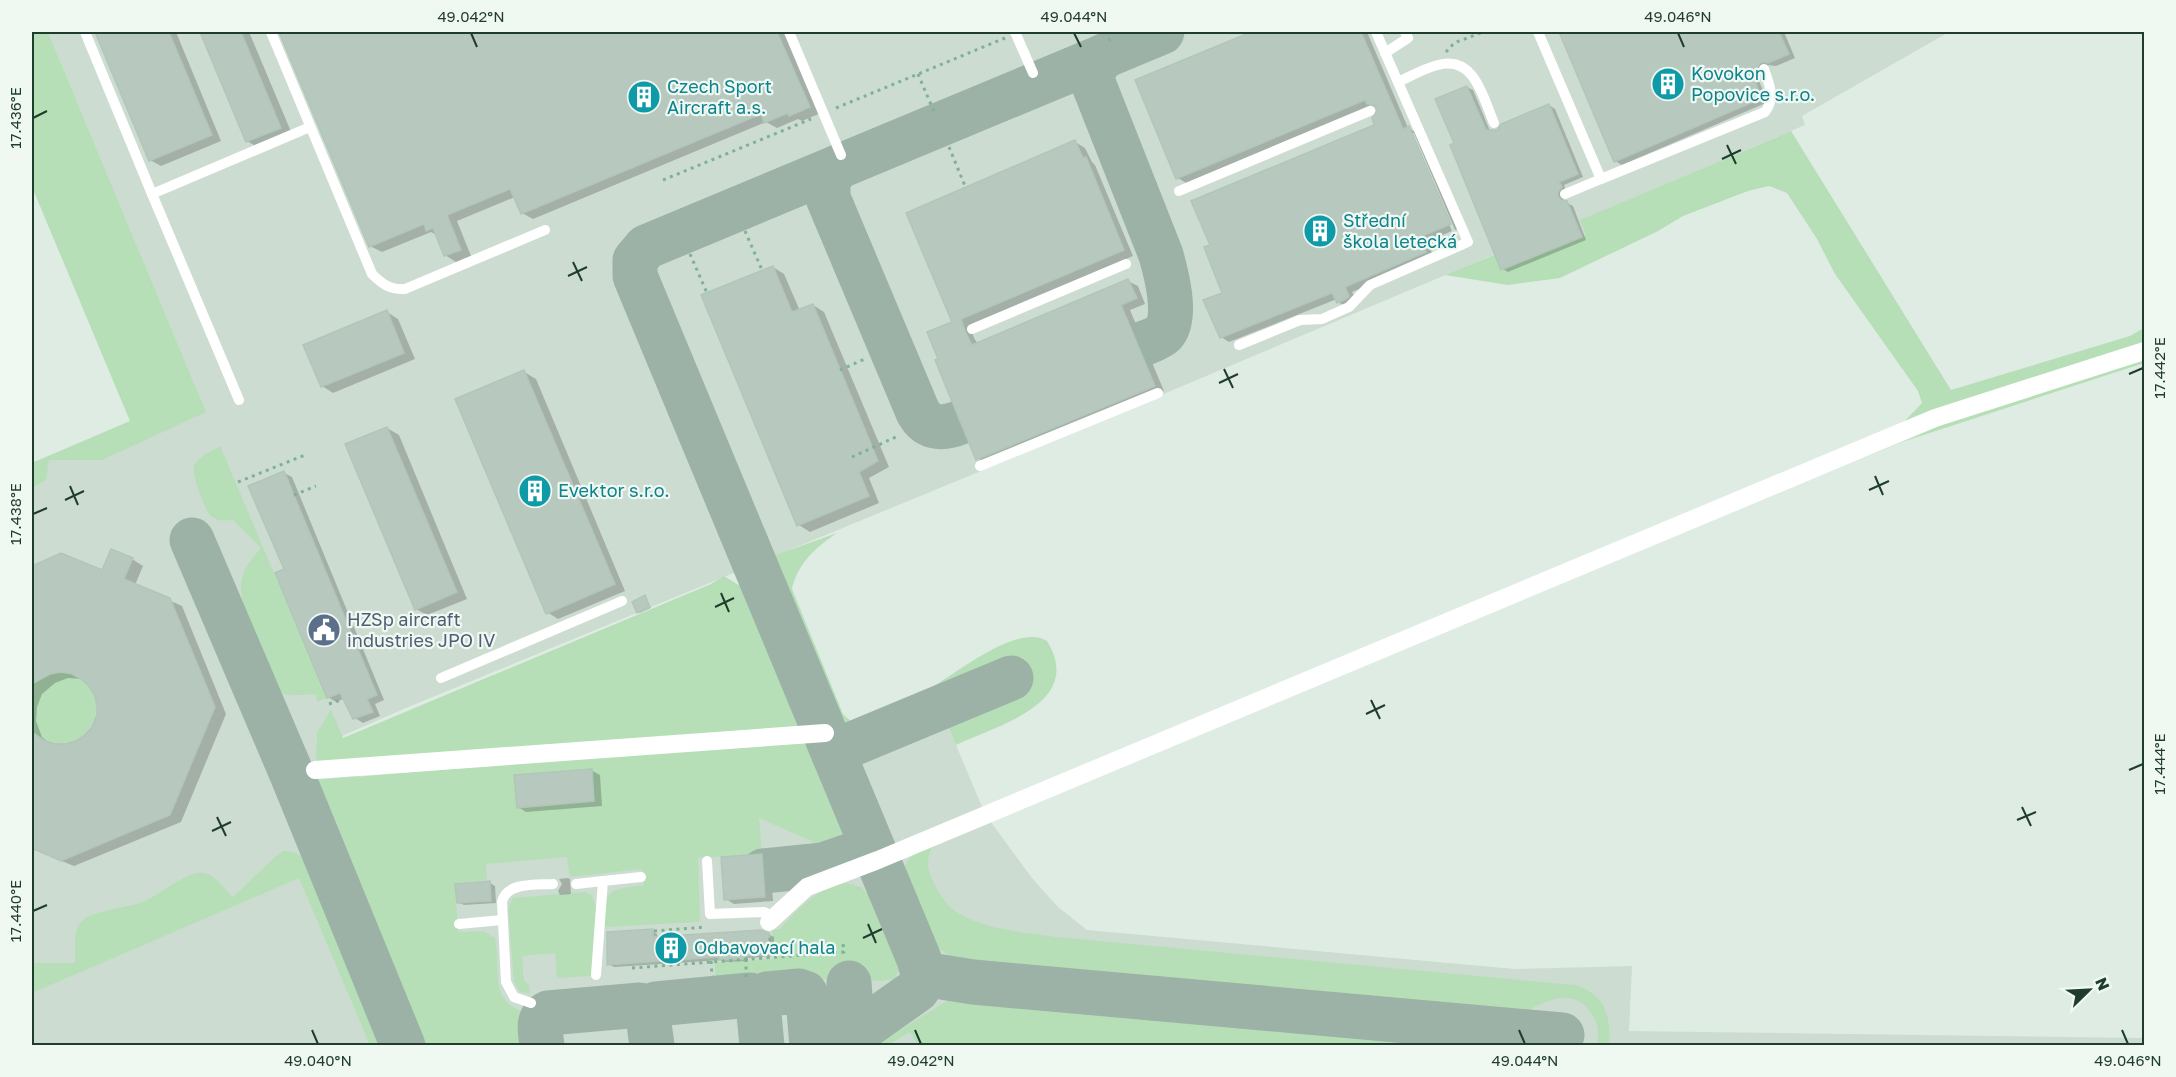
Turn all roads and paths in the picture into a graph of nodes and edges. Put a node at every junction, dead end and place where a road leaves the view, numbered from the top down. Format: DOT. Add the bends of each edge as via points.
graph roads {
  1 [pos="85,32"];
  2 [pos="271,32"];
  3 [pos="789,32"];
  4 [pos="1016,32"];
  5 [pos="1112,32"];
  6 [pos="1376,32"];
  7 [pos="1405,32"];
  8 [pos="1483,32"];
  9 [pos="1539,32"];
  10 [pos="1109,41"];
  11 [pos="1385,52"];
  12 [pos="1443,56"];
  13 [pos="1764,69"];
  14 [pos="1033,73"];
  15 [pos="918,74"];
  16 [pos="1398,82"];
  17 [pos="1370,111"];
  18 [pos="824,114"];
  19 [pos="935,114"];
  20 [pos="1494,123"];
  21 [pos="310,127"];
  22 [pos="949,147"];
  23 [pos="841,155"];
  24 [pos="1600,179"];
  25 [pos="663,180"];
  26 [pos="965,186"];
  27 [pos="1179,191"];
  28 [pos="152,194"];
  29 [pos="1565,194"];
  30 [pos="545,230"];
  31 [pos="746,231"];
  32 [pos="690,254"];
  33 [pos="1126,264"];
  34 [pos="762,270"];
  35 [pos="707,293"];
  36 [pos="972,329"];
  37 [pos="1239,345"];
  38 [pos="2145,351"];
  39 [pos="865,359"];
  40 [pos="840,370"];
  41 [pos="1158,393"];
  42 [pos="239,400"];
  43 [pos="898,436"];
  44 [pos="305,455"];
  45 [pos="852,457"];
  46 [pos="980,466"];
  47 [pos="238,482"];
  48 [pos="316,486"];
  49 [pos="294,495"];
  50 [pos="622,601"];
  51 [pos="441,678"];
  52 [pos="343,699"];
  53 [pos="329,704"];
  54 [pos="825,733"];
  55 [pos="315,770"];
  56 [pos="707,861"];
  57 [pos="642,877"];
  58 [pos="603,881"];
  59 [pos="553,884"];
  60 [pos="576,884"];
  61 [pos="502,920"];
  62 [pos="772,920"];
  63 [pos="459,924"];
  64 [pos="711,927"];
  65 [pos="654,931"];
  66 [pos="843,944"];
  67 [pos="771,957"];
  68 [pos="746,959"];
  69 [pos="711,961"];
  70 [pos="632,968"];
  71 [pos="596,975"];
  72 [pos="712,976"];
  73 [pos="746,977"];
  74 [pos="531,1003"];
  1 -- 28 [label="lane"];
  2 -- 21 [label="lane"];
  3 -- 18 [label="lane"];
  4 -- 14 [label="lane"];
  4 -- 15 [label="path"];
  5 -- 10 [label="path"];
  6 -- 11 [label="lane"];
  7 -- 11 [label="lane" via="1408,38"];
  8 -- 12 [label="path" via="1454,43"];
  9 -- 24 [label="lane"];
  11 -- 16 [label="lane"];
  13 -- 24 [label="lane" via="1771,98 1765,112"];
  15 -- 18 [label="path"];
  15 -- 19 [label="path"];
  16 -- 20 [label="lane" via="1437,65 1467,68"];
  16 -- 37 [label="lane" via="1468,242 1370,285 1349,307 1322,319 1300,320"];
  17 -- 27 [label="lane"];
  18 -- 23 [label="lane"];
  18 -- 25 [label="path"];
  21 -- 28 [label="lane"];
  21 -- 30 [label="lane" via="372,274 387,286 405,289"];
  22 -- 26 [label="path"];
  24 -- 29 [label="lane"];
  28 -- 42 [label="lane"];
  31 -- 34 [label="path"];
  32 -- 35 [label="path"];
  33 -- 36 [label="lane"];
  38 -- 62 [label="street" via="1935,418 878,860 816,882"];
  39 -- 40 [label="path"];
  41 -- 46 [label="lane"];
  43 -- 45 [label="path"];
  44 -- 47 [label="path"];
  48 -- 49 [label="path"];
  50 -- 51 [label="lane"];
  52 -- 53 [label="path"];
  54 -- 55 [label="street"];
  56 -- 62 [label="lane" via="710,914 764,912"];
  57 -- 58 [label="lane"];
  58 -- 60 [label="lane"];
  58 -- 71 [label="lane"];
  59 -- 61 [label="lane" via="510,889 503,898"];
  61 -- 63 [label="lane"];
  61 -- 74 [label="lane" via="508,988 518,1000"];
  62 -- 67 [label="path"];
  64 -- 65 [label="path"];
  66 -- 67 [label="path" via="844,952"];
  67 -- 68 [label="path"];
  68 -- 69 [label="path"];
  68 -- 73 [label="path"];
  69 -- 70 [label="path"];
  69 -- 72 [label="path"];
}
